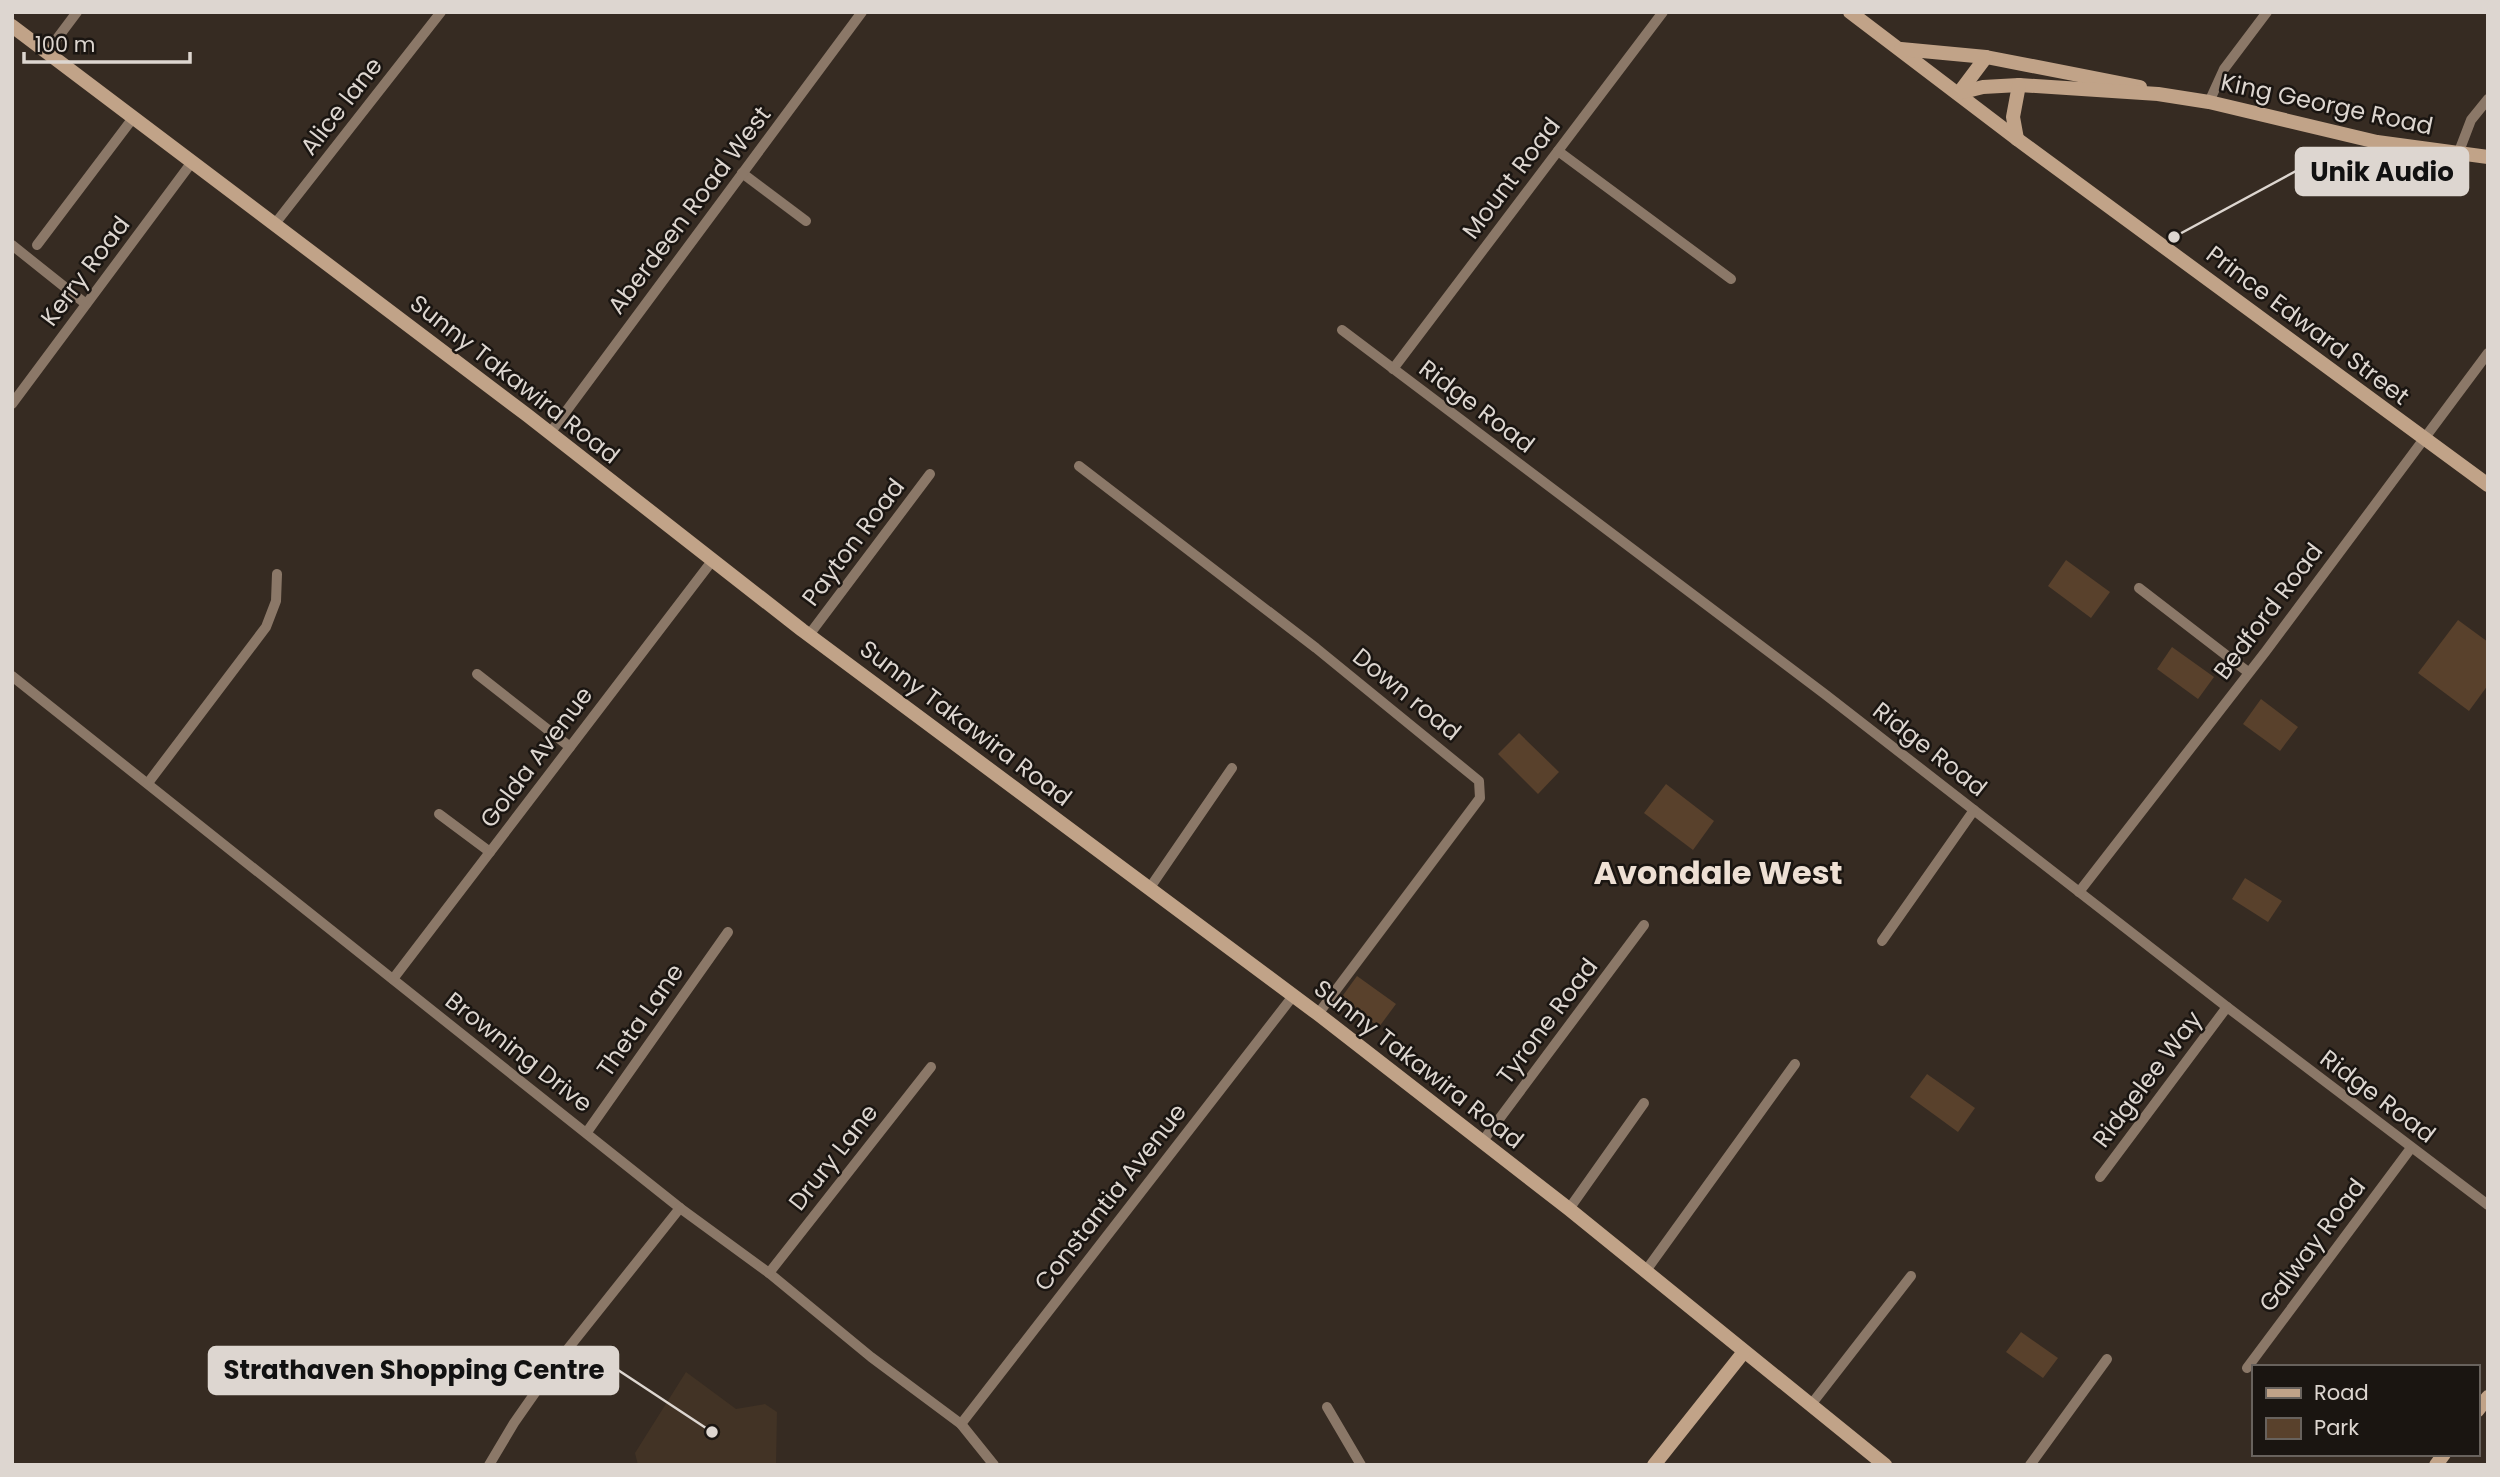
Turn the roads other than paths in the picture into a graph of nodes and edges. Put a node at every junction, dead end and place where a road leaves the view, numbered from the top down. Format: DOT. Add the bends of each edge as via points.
graph roads {
  1 [pos="77,12"];
  2 [pos="441,12"];
  3 [pos="862,12"];
  4 [pos="1663,12"];
  5 [pos="1850,12"];
  6 [pos="2267,12"];
  7 [pos="12,26"];
  8 [pos="1899,48"];
  9 [pos="47,52"];
  10 [pos="1986,57"];
  11 [pos="2019,85"];
  12 [pos="1959,93"];
  13 [pos="2158,94"];
  14 [pos="2488,99"];
  15 [pos="2209,102"];
  16 [pos="133,118"];
  17 [pos="2017,139"];
  18 [pos="1558,151"];
  19 [pos="2458,154"];
  20 [pos="2488,157"];
  21 [pos="192,162"];
  22 [pos="741,173"];
  23 [pos="806,221"];
  24 [pos="274,225"];
  25 [pos="12,245"];
  26 [pos="37,245"];
  27 [pos="1731,279"];
  28 [pos="86,304"];
  29 [pos="1342,330"];
  30 [pos="2488,353"];
  31 [pos="1394,369"];
  32 [pos="12,404"];
  33 [pos="550,433"];
  34 [pos="2423,439"];
  35 [pos="1079,466"];
  36 [pos="930,474"];
  37 [pos="2488,485"];
  38 [pos="712,561"];
  39 [pos="277,574"];
  40 [pos="2139,588"];
  41 [pos="809,635"];
  42 [pos="2248,672"];
  43 [pos="477,674"];
  44 [pos="12,676"];
  45 [pos="570,747"];
  46 [pos="1232,768"];
  47 [pos="148,783"];
  48 [pos="1975,810"];
  49 [pos="439,814"];
  50 [pos="490,852"];
  51 [pos="1149,889"];
  52 [pos="2079,892"];
  53 [pos="1644,925"];
  54 [pos="728,932"];
  55 [pos="1882,941"];
  56 [pos="393,979"];
  57 [pos="1293,996"];
  58 [pos="2227,1007"];
  59 [pos="1318,1014"];
  60 [pos="1795,1064"];
  61 [pos="931,1067"];
  62 [pos="1644,1103"];
  63 [pos="587,1132"];
  64 [pos="1482,1142"];
  65 [pos="2411,1148"];
  66 [pos="2100,1177"];
  67 [pos="2488,1205"];
  68 [pos="680,1208"];
  69 [pos="1569,1209"];
  70 [pos="1645,1272"];
  71 [pos="769,1273"];
  72 [pos="1910,1276"];
  73 [pos="1744,1353"];
  74 [pos="2107,1359"];
  75 [pos="2247,1368"];
  76 [pos="1810,1406"];
  77 [pos="1327,1407"];
  78 [pos="961,1424"];
  79 [pos="489,1465"];
  80 [pos="994,1465"];
  81 [pos="1362,1465"];
  82 [pos="1654,1465"];
  83 [pos="1885,1465"];
  84 [pos="2030,1465"];
  1 -- 9 [label="street"];
  2 -- 24 [label="street, Alice lane"];
  3 -- 22 [label="street, Aberdeen Road West"];
  4 -- 18 [label="street, Mount Road"];
  5 -- 8 [label="main road"];
  6 -- 15 [label="street" via="2224,69"];
  7 -- 9 [label="main road, Sunny Takawira Road"];
  8 -- 10 [label="main road, King George Road"];
  8 -- 12 [label="main road, Prince Edward Street"];
  9 -- 16 [label="main road, Sunny Takawira Road"];
  10 -- 12 [label="main road"];
  10 -- 13 [label="main road, King George Road"];
  11 -- 12 [label="main road, King George Road"];
  11 -- 13 [label="main road, King George Road"];
  11 -- 17 [label="main road" via="2013,117"];
  12 -- 17 [label="main road, Prince Edward Street"];
  13 -- 15 [label="main road, King George Road"];
  14 -- 19 [label="street" via="2471,120"];
  15 -- 19 [label="main road, King George Road" via="2376,142"];
  16 -- 21 [label="main road, Sunny Takawira Road"];
  16 -- 26 [label="street"];
  17 -- 34 [label="main road, Prince Edward Street"];
  18 -- 27 [label="street"];
  18 -- 31 [label="street, Mount Road"];
  19 -- 20 [label="main road, King George Road"];
  21 -- 24 [label="main road, Sunny Takawira Road"];
  21 -- 28 [label="street, Kerry Road"];
  22 -- 23 [label="street"];
  22 -- 33 [label="street, Aberdeen Road West"];
  24 -- 33 [label="main road, Sunny Takawira Road"];
  25 -- 28 [label="street"];
  28 -- 32 [label="street, Kerry Road"];
  29 -- 31 [label="street, Ridge Road"];
  30 -- 34 [label="street, Bedford Road"];
  31 -- 48 [label="street, Ridge Road"];
  33 -- 38 [label="main road, Sunny Takawira Road"];
  34 -- 37 [label="main road, Prince Edward Street"];
  34 -- 42 [label="street, Bedford Road"];
  35 -- 59 [label="street, Down road" via="1316,648 1479,781 1480,797"];
  36 -- 41 [label="street, Payton Road"];
  38 -- 41 [label="main road, Sunny Takawira Road"];
  38 -- 45 [label="street, Golda Avenue"];
  39 -- 47 [label="street" via="276,601 266,626"];
  40 -- 42 [label="street"];
  41 -- 51 [label="main road, Sunny Takawira Road"];
  42 -- 52 [label="street, Bedford Road"];
  43 -- 45 [label="street"];
  44 -- 47 [label="street, Browning Drive"];
  45 -- 50 [label="street, Golda Avenue"];
  46 -- 51 [label="street"];
  47 -- 56 [label="street, Browning Drive"];
  48 -- 52 [label="street, Ridge Road"];
  48 -- 55 [label="street"];
  49 -- 50 [label="street"];
  50 -- 56 [label="street, Golda Avenue"];
  51 -- 57 [label="main road, Sunny Takawira Road"];
  52 -- 58 [label="street, Ridge Road"];
  53 -- 64 [label="street, Tyrone Road"];
  54 -- 63 [label="street, Theta Lane"];
  56 -- 63 [label="street, Browning Drive"];
  57 -- 59 [label="main road, Sunny Takawira Road"];
  57 -- 78 [label="street, Constantia Avenue"];
  58 -- 65 [label="street, Ridge Road"];
  58 -- 66 [label="street, Ridgelee Way"];
  59 -- 64 [label="main road, Sunny Takawira Road"];
  60 -- 70 [label="street"];
  61 -- 71 [label="street, Drury Lane"];
  62 -- 69 [label="street"];
  63 -- 68 [label="street, Browning Drive"];
  64 -- 69 [label="main road, Sunny Takawira Road"];
  65 -- 67 [label="street, Ridge Road"];
  65 -- 75 [label="street, Galway Road"];
  68 -- 71 [label="street, Browning Drive"];
  68 -- 79 [label="street" via="551,1370"];
  69 -- 70 [label="main road, Sunny Takawira Road"];
  70 -- 73 [label="main road, Sunny Takawira Road"];
  71 -- 78 [label="street, Browning Drive"];
  72 -- 76 [label="street"];
  73 -- 76 [label="main road, Sunny Takawira Road"];
  73 -- 82 [label="main road"];
  74 -- 84 [label="street"];
  76 -- 83 [label="main road, Sunny Takawira Road"];
  77 -- 81 [label="street"];
  78 -- 80 [label="street, Browning Drive"];
}
